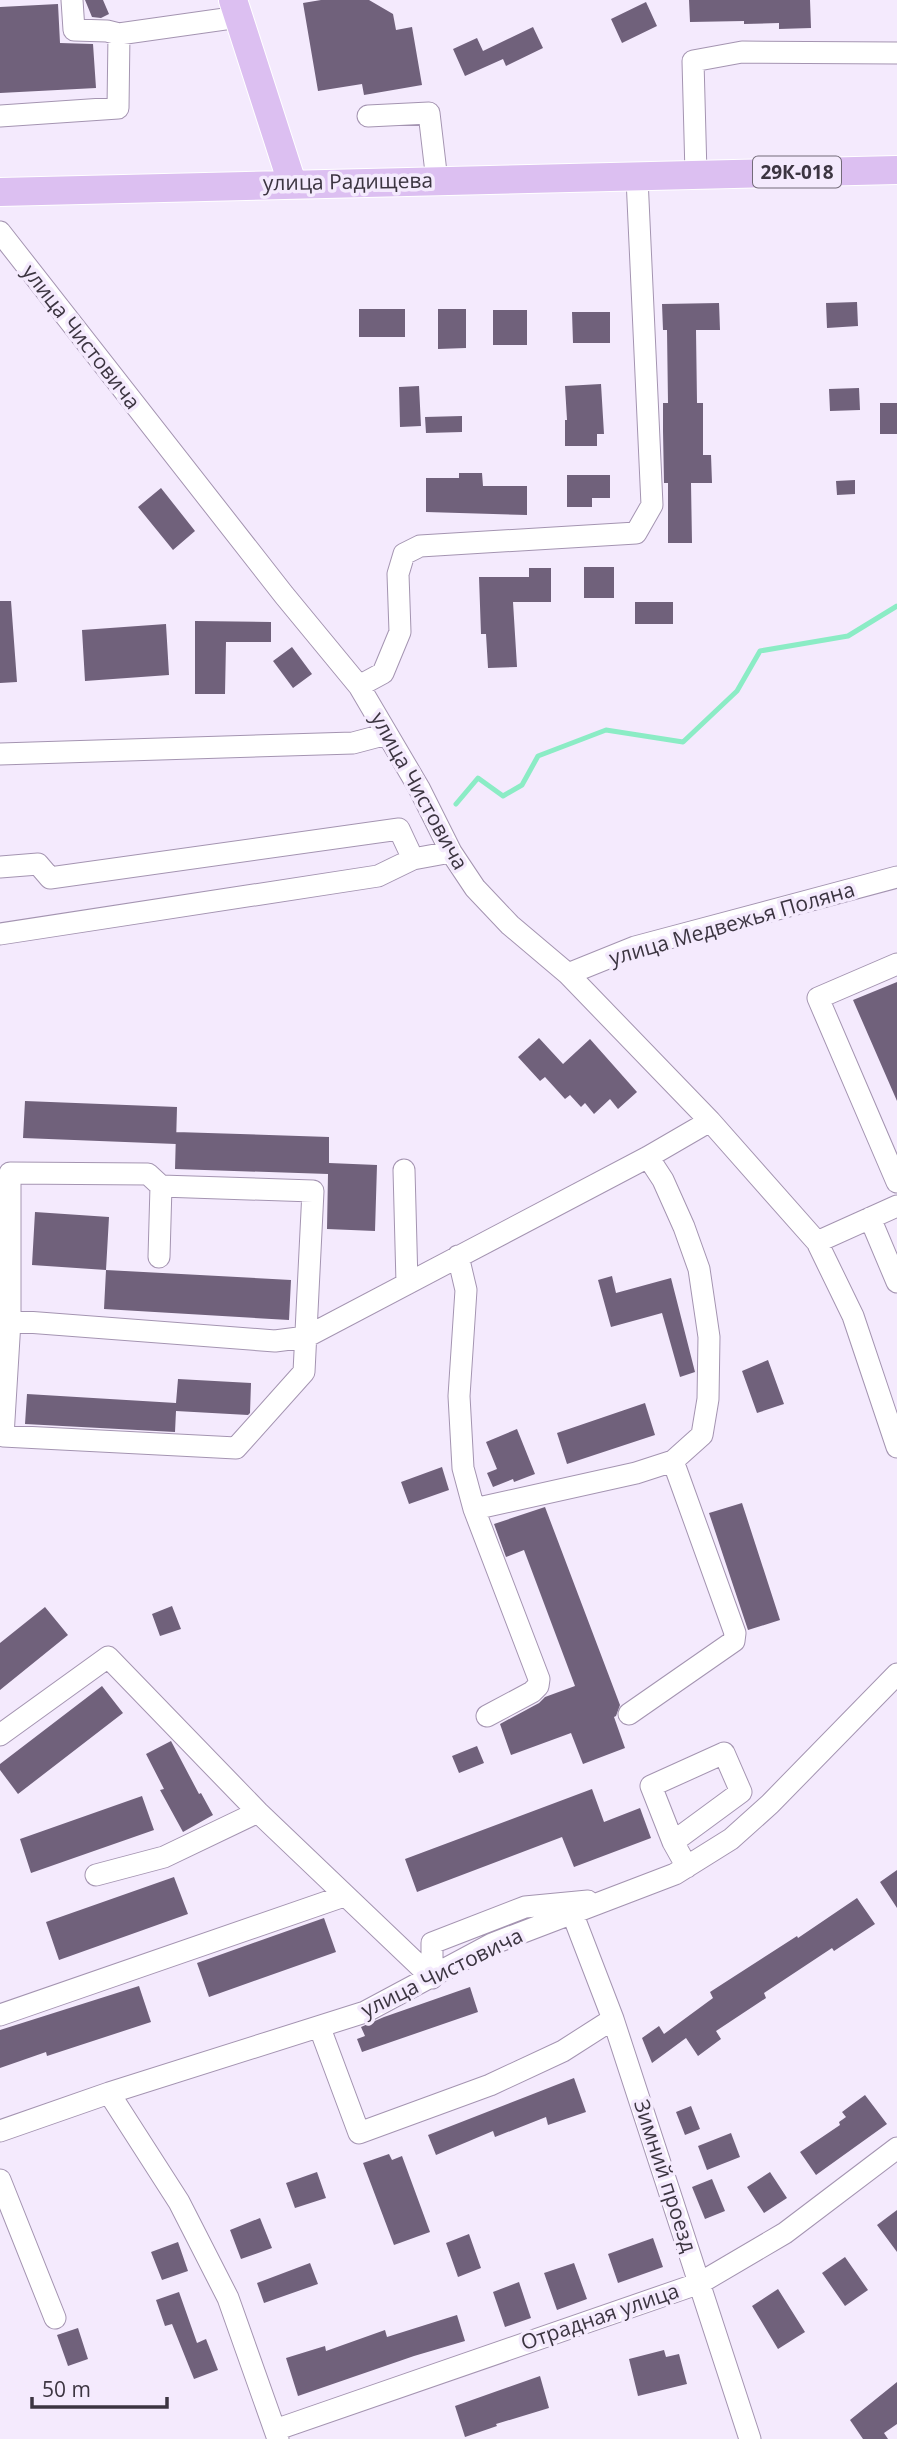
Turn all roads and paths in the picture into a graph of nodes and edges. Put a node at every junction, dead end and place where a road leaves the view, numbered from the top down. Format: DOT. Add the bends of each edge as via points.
graph roads {
  1 [pos="72,0"];
  2 [pos="236,8"];
  3 [pos="119,34"];
  4 [pos="897,53"];
  5 [pos="0,116"];
  6 [pos="368,116"];
  7 [pos="897,170"];
  8 [pos="696,174"];
  9 [pos="636,178"];
  10 [pos="437,181"];
  11 [pos="292,183"];
  12 [pos="0,192"];
  13 [pos="0,232"];
  14 [pos="359,685"];
  15 [pos="387,734"];
  16 [pos="0,754"];
  17 [pos="451,852"];
  18 [pos="412,859"];
  19 [pos="0,867"];
  20 [pos="897,877"];
  21 [pos="0,934"];
  22 [pos="897,964"];
  23 [pos="568,974"];
  24 [pos="710,1121"];
  25 [pos="648,1157"];
  26 [pos="404,1170"];
  27 [pos="897,1182"];
  28 [pos="161,1186"];
  29 [pos="897,1206"];
  30 [pos="870,1218"];
  31 [pos="817,1242"];
  32 [pos="458,1256"];
  33 [pos="159,1257"];
  34 [pos="897,1282"];
  35 [pos="407,1283"];
  36 [pos="5,1321"];
  37 [pos="306,1337"];
  38 [pos="889,1395"];
  39 [pos="897,1447"];
  40 [pos="673,1461"];
  41 [pos="474,1509"];
  42 [pos="897,1674"];
  43 [pos="629,1714"];
  44 [pos="487,1716"];
  45 [pos="0,1735"];
  46 [pos="258,1812"];
  47 [pos="673,1842"];
  48 [pos="687,1867"];
  49 [pos="96,1875"];
  50 [pos="344,1896"];
  51 [pos="607,1900"];
  52 [pos="573,1915"];
  53 [pos="432,1978"];
  54 [pos="0,2015"];
  55 [pos="613,2019"];
  56 [pos="321,2031"];
  57 [pos="109,2093"];
  58 [pos="0,2131"];
  59 [pos="897,2148"];
  60 [pos="0,2180"];
  61 [pos="700,2283"];
  62 [pos="55,2318"];
  63 [pos="276,2435"];
  64 [pos="750,2439"];
  1 -- 3 [label="street" via="74,30"];
  2 -- 3 [label="street"];
  2 -- 11 [label="main road"];
  3 -- 5 [label="street" via="118,108"];
  4 -- 8 [label="street" via="742,52 693,61"];
  6 -- 10 [label="street" via="429,113"];
  7 -- 8 [label="main road, 29К-018"];
  8 -- 9 [label="main road, улица Радищева"];
  9 -- 10 [label="main road, улица Радищева"];
  9 -- 14 [label="street" via="652,506 636,533 420,546 404,554 398,574 400,632 383,673"];
  10 -- 11 [label="main road, улица Радищева"];
  11 -- 12 [label="main road, улица Радищева"];
  13 -- 14 [label="street, улица Чистовича"];
  14 -- 15 [label="street, улица Чистовича"];
  15 -- 16 [label="street" via="353,743"];
  15 -- 17 [label="street, улица Чистовича"];
  17 -- 18 [label="street"];
  17 -- 23 [label="street, улица Чистовича" via="475,888 510,925"];
  18 -- 19 [label="street" via="399,829 50,878 38,864"];
  18 -- 21 [label="street" via="378,876"];
  20 -- 23 [label="street, улица Медвежья Поляна" via="635,947"];
  22 -- 27 [label="street" via="818,998"];
  23 -- 24 [label="street, улица Чистовича"];
  24 -- 25 [label="street"];
  24 -- 31 [label="street, улица Чистовича"];
  25 -- 32 [label="street"];
  25 -- 40 [label="street" via="663,1180 699,1269 709,1337 702,1435"];
  26 -- 35 [label="street"];
  28 -- 33 [label="street"];
  28 -- 36 [label="street" via="148,1174 10,1173"];
  28 -- 37 [label="street" via="313,1191"];
  29 -- 30 [label="street"];
  30 -- 31 [label="street"];
  30 -- 34 [label="street"];
  31 -- 38 [label="street, улица Чистовича"];
  32 -- 35 [label="street"];
  32 -- 41 [label="street" via="466,1290 459,1396 463,1468"];
  35 -- 37 [label="street"];
  36 -- 37 [label="street" via="275,1341"];
  36 -- 37 [label="street" via="3,1436 222,1448 236,1448 304,1372"];
  38 -- 39 [label="street, улица Чистовича"];
  40 -- 41 [label="street"];
  40 -- 43 [label="street" via="735,1633 734,1641"];
  41 -- 44 [label="street" via="539,1679 532,1692"];
  42 -- 48 [label="street, улица Чистовича" via="770,1804 731,1839"];
  45 -- 46 [label="street" via="108,1657"];
  46 -- 49 [label="street" via="164,1857"];
  46 -- 50 [label="street"];
  47 -- 47 [label="street" via="651,1786 724,1753 741,1792"];
  47 -- 48 [label="street"];
  48 -- 51 [label="street, улица Чистовича"];
  50 -- 53 [label="street"];
  50 -- 54 [label="street"];
  51 -- 52 [label="street, улица Чистовича"];
  51 -- 53 [label="street" via="525,1907 432,1943"];
  52 -- 53 [label="street, улица Чистовича" via="492,1944"];
  52 -- 55 [label="street, Зимний проезд"];
  53 -- 57 [label="street, улица Чистовича" via="365,2012"];
  55 -- 56 [label="street" via="563,2051 490,2084 359,2133"];
  55 -- 61 [label="street, Зимний проезд"];
  57 -- 58 [label="street, улица Чистовича"];
  57 -- 63 [label="street" via="179,2202 229,2298"];
  59 -- 61 [label="street, Отрадная улица" via="785,2233"];
  60 -- 62 [label="street"];
  61 -- 63 [label="street, Отрадная улица"];
  61 -- 64 [label="street, Зимний проезд"];
}
